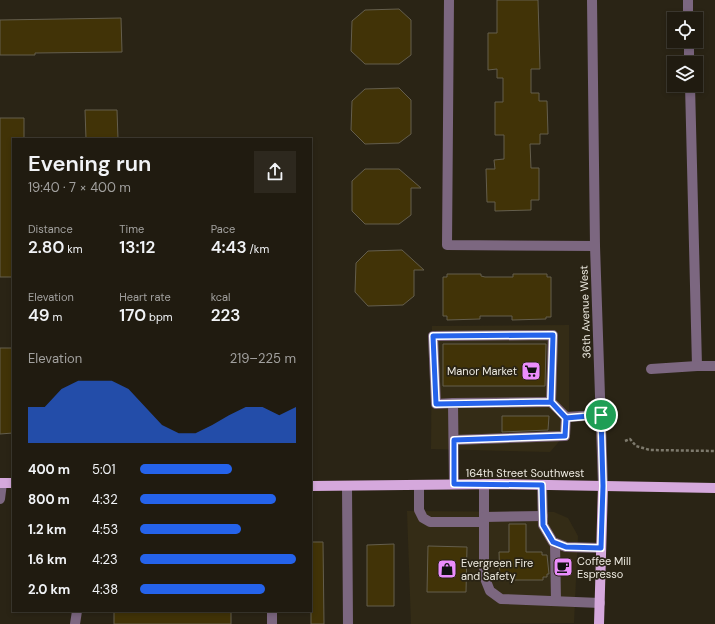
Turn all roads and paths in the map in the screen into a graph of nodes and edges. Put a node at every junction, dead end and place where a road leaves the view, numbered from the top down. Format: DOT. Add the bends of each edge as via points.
graph roads {
  1 [pos="449,0"];
  2 [pos="592,0"];
  3 [pos="688,0"];
  4 [pos="688,12"];
  5 [pos="690,92"];
  6 [pos="595,246"];
  7 [pos="697,366"];
  8 [pos="715,366"];
  9 [pos="651,369"];
  10 [pos="551,402"];
  11 [pos="453,403"];
  12 [pos="601,415"];
  13 [pos="566,418"];
  14 [pos="454,440"];
  15 [pos="625,441"];
  16 [pos="715,451"];
  17 [pos="1,483"];
  18 [pos="12,483"];
  19 [pos="454,484"];
  20 [pos="484,484"];
  21 [pos="419,485"];
  22 [pos="542,485"];
  23 [pos="312,486"];
  24 [pos="347,486"];
  25 [pos="603,486"];
  26 [pos="715,488"];
  27 [pos="0,499"];
  28 [pos="543,516"];
  29 [pos="484,519"];
  30 [pos="555,543"];
  31 [pos="601,548"];
  32 [pos="556,601"];
  33 [pos="600,603"];
  34 [pos="77,612"];
  35 [pos="272,612"];
  36 [pos="75,624"];
  37 [pos="272,624"];
  38 [pos="348,624"];
  39 [pos="599,624"];
  1 -- 6 [label="street" via="447,245"];
  2 -- 6 [label="street, 36th Avenue West"];
  3 -- 4 [label="street"];
  5 -- 7 [label="street"];
  6 -- 12 [label="street, 36th Avenue West"];
  7 -- 8 [label="street"];
  7 -- 9 [label="street"];
  10 -- 11 [label="street"];
  10 -- 11 [label="street" via="553,335 433,336 436,404"];
  10 -- 13 [label="street"];
  11 -- 14 [label="street"];
  12 -- 13 [label="street"];
  12 -- 25 [label="street, 36th Avenue West"];
  13 -- 14 [label="street" via="565,436"];
  14 -- 19 [label="street"];
  15 -- 16 [label="path" via="630,439 636,446 650,450"];
  17 -- 18 [label="main road"];
  17 -- 27 [label="street"];
  19 -- 20 [label="main road, 164th Street Southwest"];
  19 -- 21 [label="main road, 164th Street Southwest"];
  20 -- 22 [label="main road, 164th Street Southwest"];
  20 -- 29 [label="street"];
  21 -- 24 [label="main road, 164th Street Southwest"];
  21 -- 29 [label="street" via="419,510 422,518 430,522"];
  22 -- 25 [label="main road, 164th Street Southwest"];
  22 -- 28 [label="street"];
  23 -- 24 [label="main road, 164th Street Southwest"];
  24 -- 38 [label="street"];
  25 -- 26 [label="main road, 164th Street Southwest"];
  25 -- 31 [label="main road, 36th Avenue West"];
  28 -- 29 [label="street"];
  28 -- 30 [label="street" via="543,525"];
  29 -- 32 [label="street" via="484,576 490,591 501,599"];
  30 -- 31 [label="street" via="566,547"];
  30 -- 32 [label="street"];
  31 -- 33 [label="main road, 36th Avenue West"];
  32 -- 33 [label="street"];
  33 -- 39 [label="main road, 36th Avenue West"];
  34 -- 36 [label="street"];
  35 -- 37 [label="street"];
}
